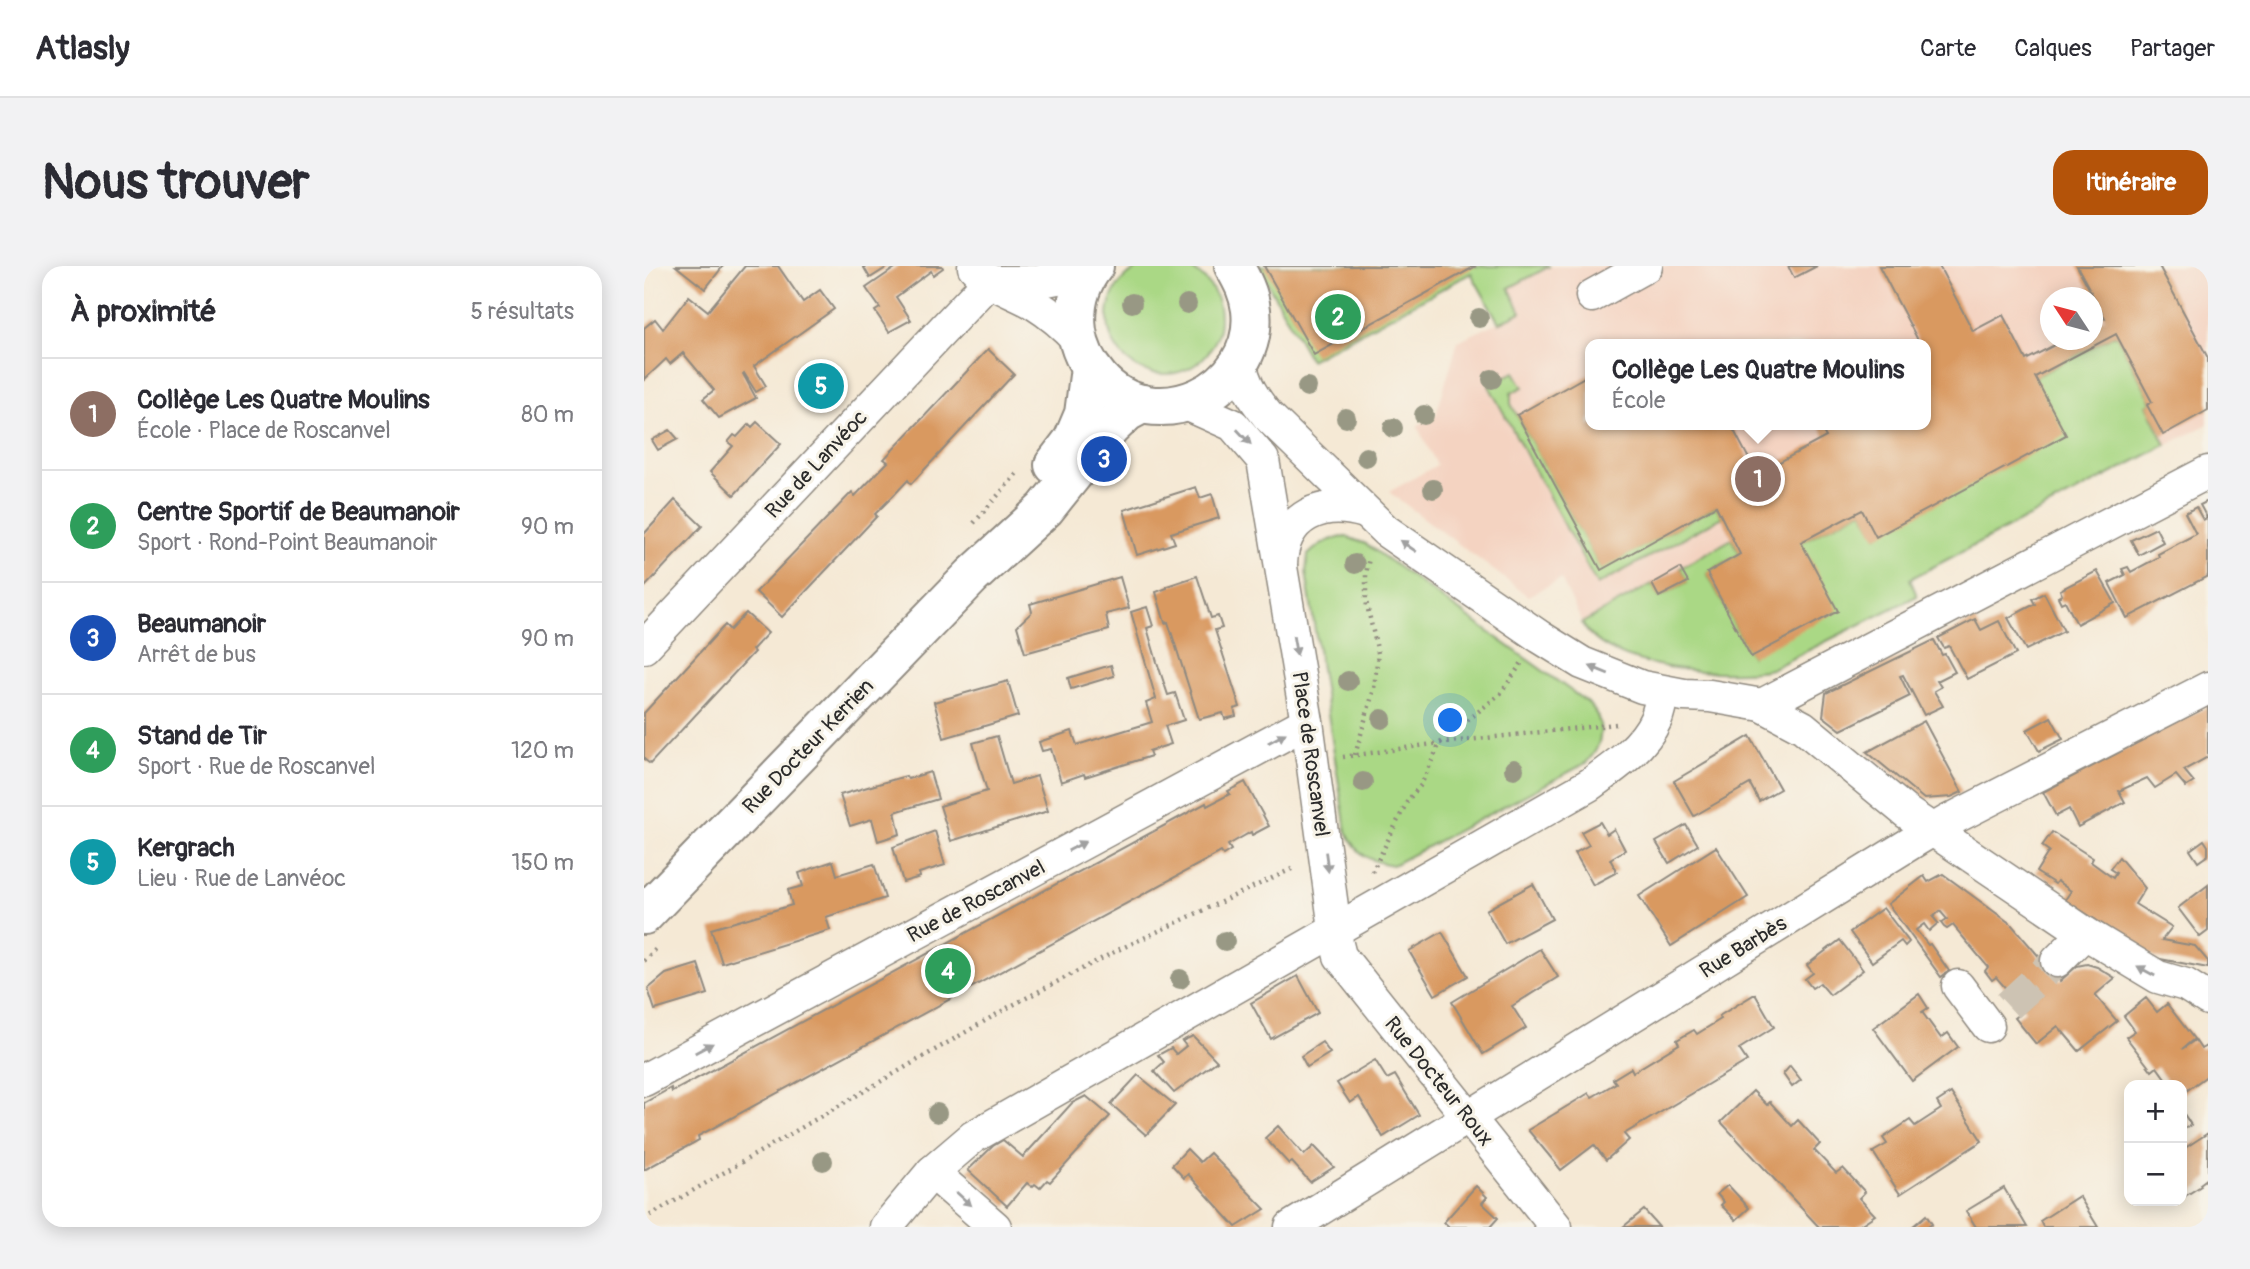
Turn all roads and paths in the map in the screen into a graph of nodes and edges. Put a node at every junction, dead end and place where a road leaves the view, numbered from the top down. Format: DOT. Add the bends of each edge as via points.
graph roads {
  1 [pos="1234,266"];
  2 [pos="1646,266"];
  3 [pos="1091,269"];
  4 [pos="980,271"];
  5 [pos="1592,296"];
  6 [pos="1084,354"];
  7 [pos="1240,362"];
  8 [pos="1142,404"];
  9 [pos="1186,404"];
  10 [pos="2208,472"];
  11 [pos="1375,522"];
  12 [pos="972,576"];
  13 [pos="1283,579"];
  14 [pos="1540,637"];
  15 [pos="644,647"];
  16 [pos="2208,688"];
  17 [pos="1762,705"];
  18 [pos="1659,706"];
  19 [pos="1307,722"];
  20 [pos="1440,743"];
  21 [pos="1355,755"];
  22 [pos="1313,761"];
  23 [pos="1932,831"];
  24 [pos="1300,865"];
  25 [pos="1331,894"];
  26 [pos="644,915"];
  27 [pos="1335,930"];
  28 [pos="2085,933"];
  29 [pos="2057,961"];
  30 [pos="1958,986"];
  31 [pos="2208,999"];
  32 [pos="1988,1026"];
  33 [pos="644,1080"];
  34 [pos="1467,1117"];
  35 [pos="932,1172"];
  36 [pos="644,1219"];
  37 [pos="886,1227"];
  38 [pos="995,1227"];
  39 [pos="1291,1227"];
  40 [pos="1556,1227"];
  1 -- 7 [label="main road" via="1246,286 1251,312 1249,338"];
  2 -- 5 [label="street"];
  3 -- 4 [label="street" via="1036,282"];
  3 -- 6 [label="main road, Rue Docteur Kerrien" via="1075,317"];
  4 -- 6 [label="street" via="1063,324"];
  4 -- 15 [label="street, Rue de Lanvéoc"];
  6 -- 8 [label="main road" via="1104,384"];
  6 -- 12 [label="main road, Rue Docteur Kerrien" via="1084,414 1073,440"];
  7 -- 9 [label="main road" via="1207,395"];
  7 -- 11 [label="street, Place de Roscanvel" via="1260,406"];
  8 -- 9 [label="main road"];
  8 -- 12 [label="main road, Rue Docteur Kerrien" via="1110,428 1045,509"];
  9 -- 13 [label="street, Place de Roscanvel, one-way" via="1233,425 1263,460"];
  10 -- 17 [label="street"];
  11 -- 13 [label="street, Place de Roscanvel" via="1346,506 1309,513 1294,525 1284,542"];
  14 -- 11 [label="street, Place de Roscanvel, one-way"];
  11 -- 21 [label="path" via="1366,601 1378,653 1374,689"];
  12 -- 26 [label="main road, Rue Docteur Kerrien"];
  13 -- 19 [label="street, Place de Roscanvel, one-way"];
  18 -- 14 [label="street, Place de Roscanvel, one-way" via="1642,687 1582,663"];
  14 -- 20 [label="path" via="1501,693"];
  16 -- 23 [label="street, Rue Barbès"];
  17 -- 18 [label="street, Place de Roscanvel" via="1710,696"];
  17 -- 23 [label="street, Place de Roscanvel" via="1803,727"];
  18 -- 20 [label="path"];
  18 -- 27 [label="street" via="1641,741 1622,762"];
  19 -- 22 [label="street, Place de Roscanvel"];
  33 -- 19 [label="street, Rue de Roscanvel, one-way"];
  20 -- 21 [label="path"];
  20 -- 25 [label="path" via="1368,878"];
  21 -- 22 [label="path"];
  22 -- 25 [label="street, Place de Roscanvel, one-way"];
  23 -- 28 [label="street, Place de Roscanvel"];
  23 -- 34 [label="street, Rue Barbès"];
  24 -- 36 [label="path" via="1009,1007"];
  25 -- 27 [label="street, Place de Roscanvel"];
  27 -- 34 [label="street, Rue Docteur Roux" via="1340,956"];
  27 -- 35 [label="street" via="973,1137"];
  28 -- 29 [label="street"];
  31 -- 28 [label="street, Place de Roscanvel, one-way" via="2186,985 2150,973"];
  30 -- 32 [label="street"];
  34 -- 39 [label="street, Rue Barbès"];
  34 -- 40 [label="street, Rue Docteur Roux"];
  35 -- 37 [label="street"];
  35 -- 38 [label="street, one-way"];
}
